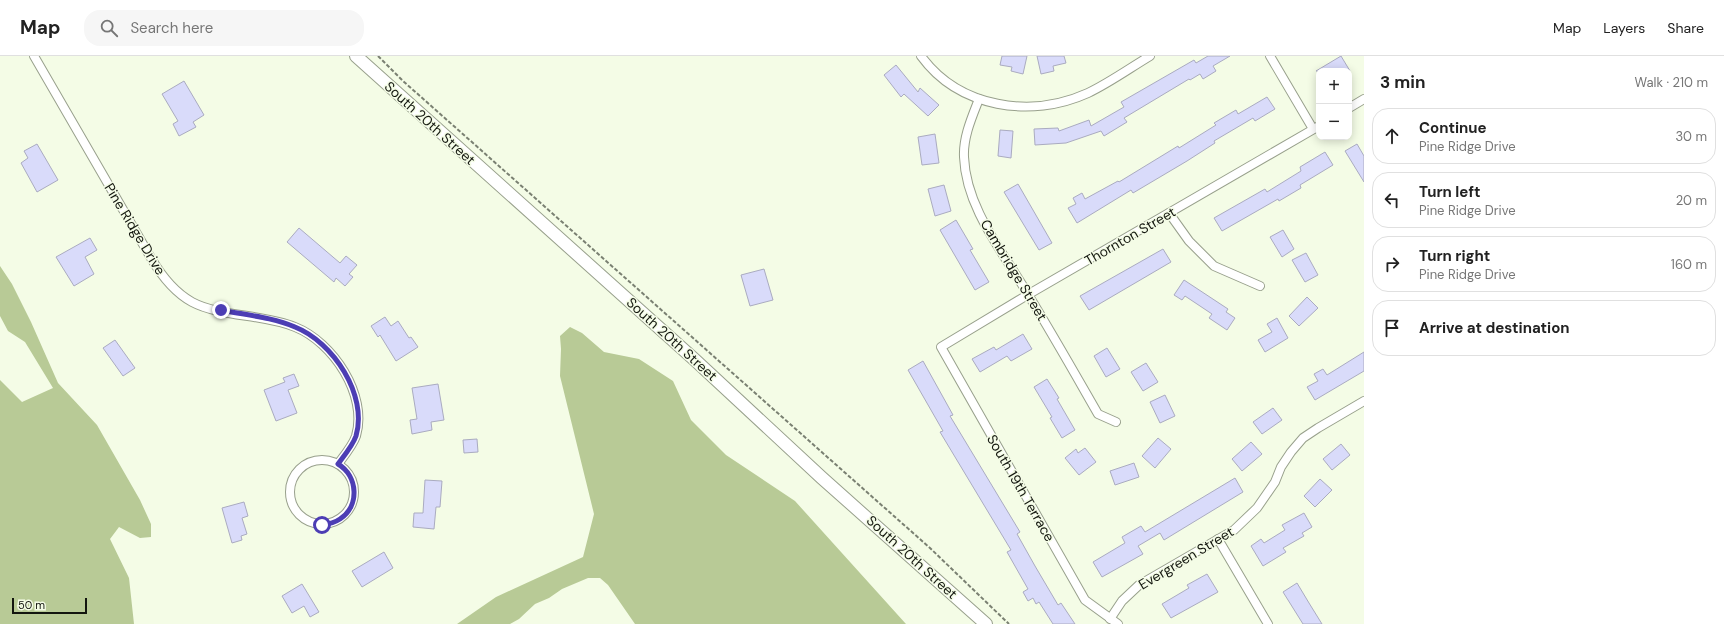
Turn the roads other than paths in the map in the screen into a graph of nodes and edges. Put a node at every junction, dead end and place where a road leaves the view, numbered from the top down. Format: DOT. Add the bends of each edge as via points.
graph roads {
  1 [pos="34,56"];
  2 [pos="356,56"];
  3 [pos="921,56"];
  4 [pos="1150,56"];
  5 [pos="1270,56"];
  6 [pos="979,99"];
  7 [pos="1364,99"];
  8 [pos="1352,106"];
  9 [pos="1316,128"];
  10 [pos="1169,213"];
  11 [pos="1260,286"];
  12 [pos="1029,294"];
  13 [pos="941,347"];
  14 [pos="1364,401"];
  15 [pos="1116,422"];
  16 [pos="338,464"];
  17 [pos="1218,539"];
  18 [pos="1110,619"];
  19 [pos="986,624"];
  20 [pos="1118,624"];
  21 [pos="1268,624"];
  1 -- 16 [label="street, Pine Ridge Drive" via="151,258 173,288 192,302 296,327 309,334 334,356 351,386 358,412 356,436"];
  2 -- 19 [label="main road, South 20th Street"];
  3 -- 6 [label="street" via="945,81"];
  4 -- 6 [label="street" via="1088,93 1067,101 1025,107"];
  5 -- 9 [label="street"];
  6 -- 12 [label="street, Cambridge Street" via="968,127 964,157 970,194 987,228"];
  7 -- 8 [label="street"];
  9 -- 10 [label="street, Thornton Street"];
  10 -- 11 [label="street" via="1189,241 1214,266"];
  10 -- 12 [label="street, Thornton Street"];
  12 -- 13 [label="street, Thornton Street"];
  12 -- 15 [label="street, Cambridge Street" via="1098,414"];
  13 -- 18 [label="street, South 19th Terrace" via="1085,600"];
  14 -- 17 [label="street, Evergreen Street" via="1304,438 1291,452 1257,508 1234,530"];
  16 -- 16 [label="street" via="354,483 353,503 348,512 341,519 322,525 304,519 294,509 290,496 293,477 299,469 315,460"];
  17 -- 18 [label="street, Evergreen Street" via="1139,585 1122,601"];
  17 -- 21 [label="street"];
  18 -- 20 [label="street, South 19th Terrace"];
}
